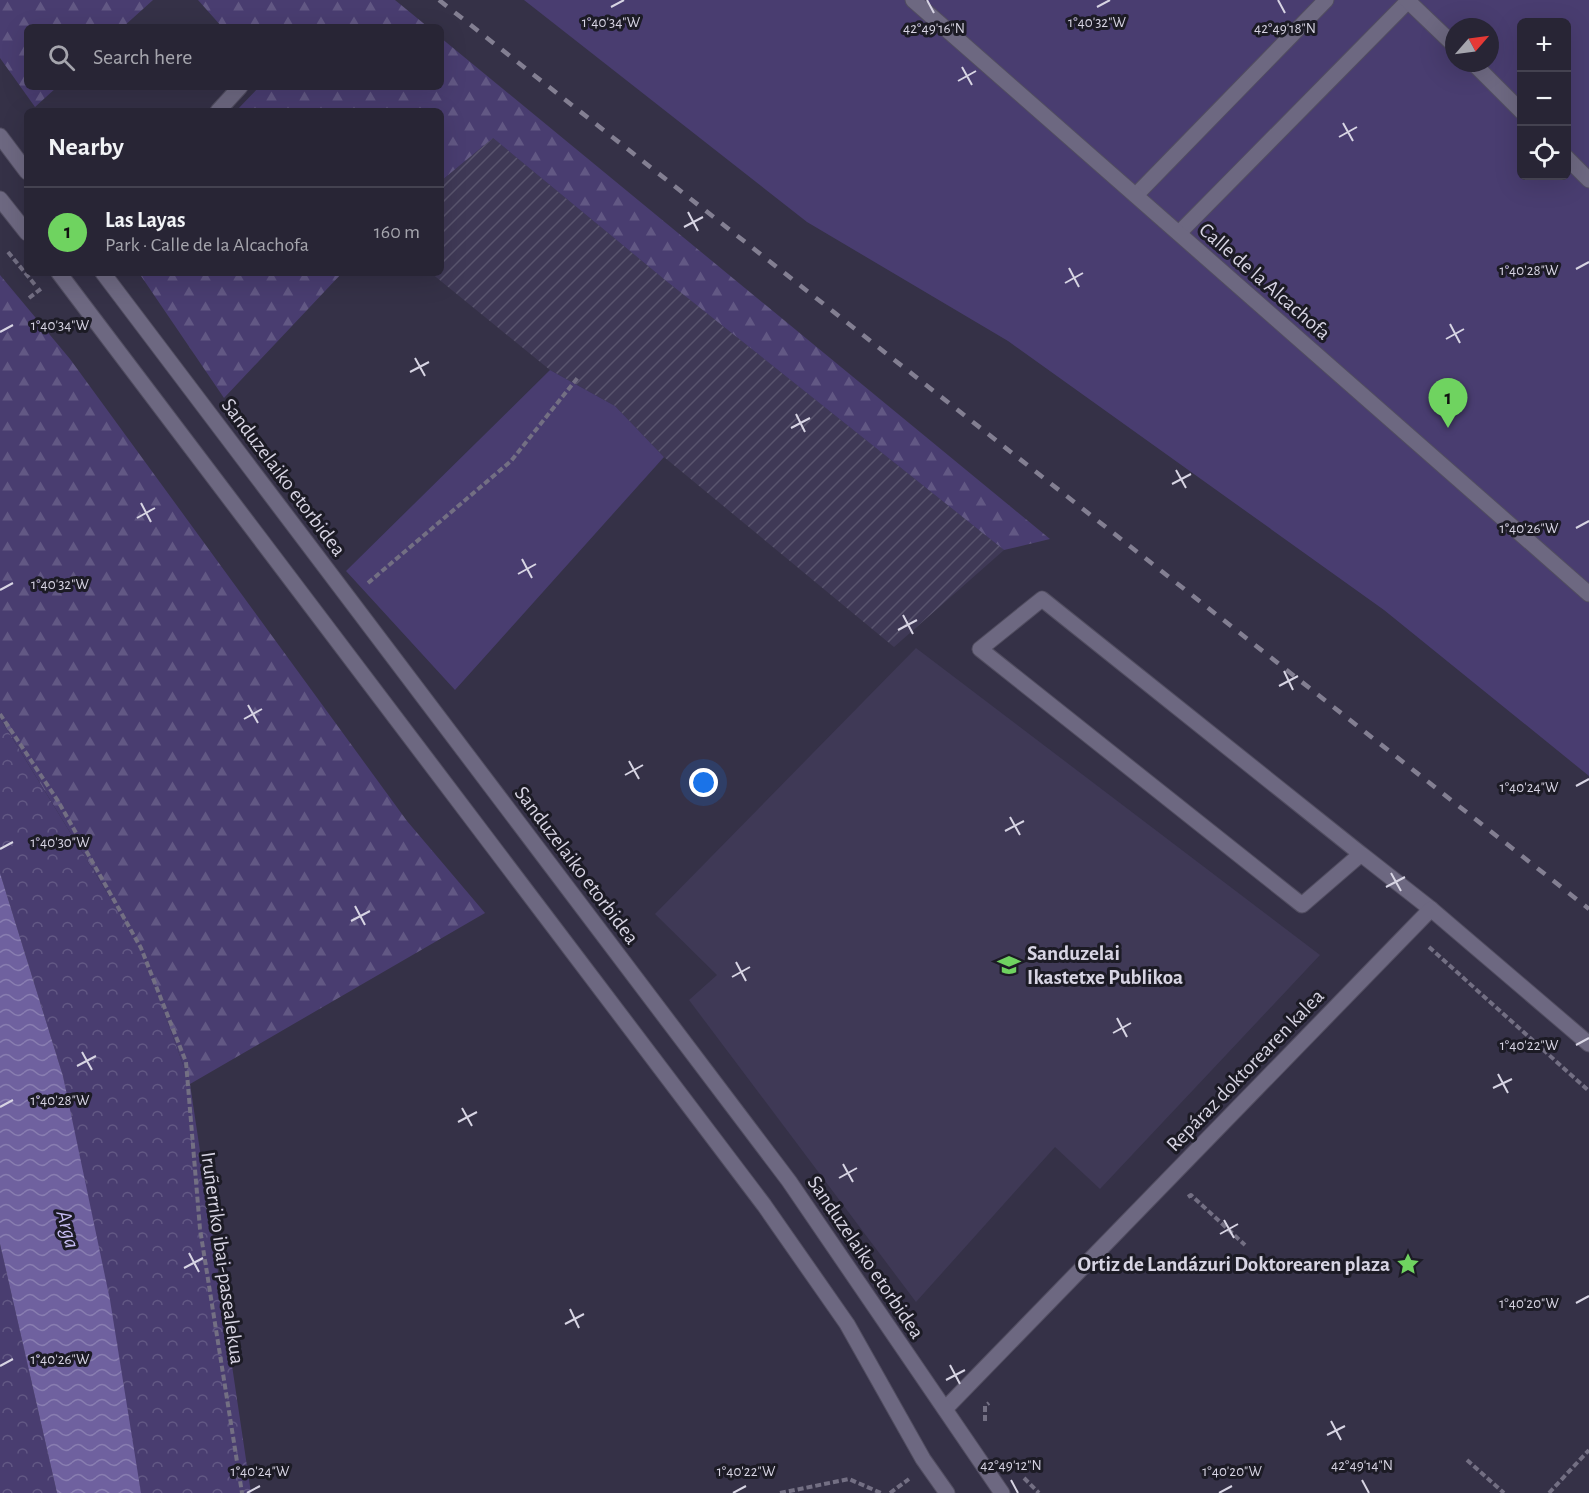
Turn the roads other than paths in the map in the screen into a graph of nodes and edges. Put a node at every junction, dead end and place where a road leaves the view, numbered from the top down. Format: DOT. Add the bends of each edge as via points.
graph roads {
  1 [pos="913,0"];
  2 [pos="1326,0"];
  3 [pos="1408,0"];
  4 [pos="1445,36"];
  5 [pos="1482,72"];
  6 [pos="237,90"];
  7 [pos="221,108"];
  8 [pos="1517,108"];
  9 [pos="0,136"];
  10 [pos="1571,162"];
  11 [pos="24,168"];
  12 [pos="1589,180"];
  13 [pos="1136,195"];
  14 [pos="0,199"];
  15 [pos="24,229"];
  16 [pos="1179,233"];
  17 [pos="61,276"];
  18 [pos="105,276"];
  19 [pos="1589,594"];
  20 [pos="1361,854"];
  21 [pos="1431,909"];
  22 [pos="1589,1044"];
  23 [pos="945,1409"];
  24 [pos="947,1493"];
  25 [pos="1002,1493"];
  1 -- 13 [label="main road, Calle de la Alcachofa"];
  2 -- 13 [label="main road"];
  3 -- 4 [label="main road"];
  3 -- 16 [label="main road"];
  5 -- 8 [label="main road"];
  6 -- 7 [label="main road"];
  9 -- 11 [label="main road"];
  10 -- 12 [label="main road"];
  13 -- 16 [label="main road, Calle de la Alcachofa"];
  14 -- 15 [label="main road"];
  16 -- 19 [label="main road, Calle de la Alcachofa"];
  17 -- 24 [label="main road" via="764,1205 846,1324 923,1459"];
  18 -- 23 [label="main road, Sanduzelaiko etorbidea" via="789,1181"];
  20 -- 20 [label="main road" via="1042,599 980,649 1302,905"];
  20 -- 21 [label="main road"];
  21 -- 22 [label="main road"];
  21 -- 23 [label="main road, Repáraz doktorearen kalea"];
  23 -- 25 [label="main road, Sanduzelaiko etorbidea"];
}
